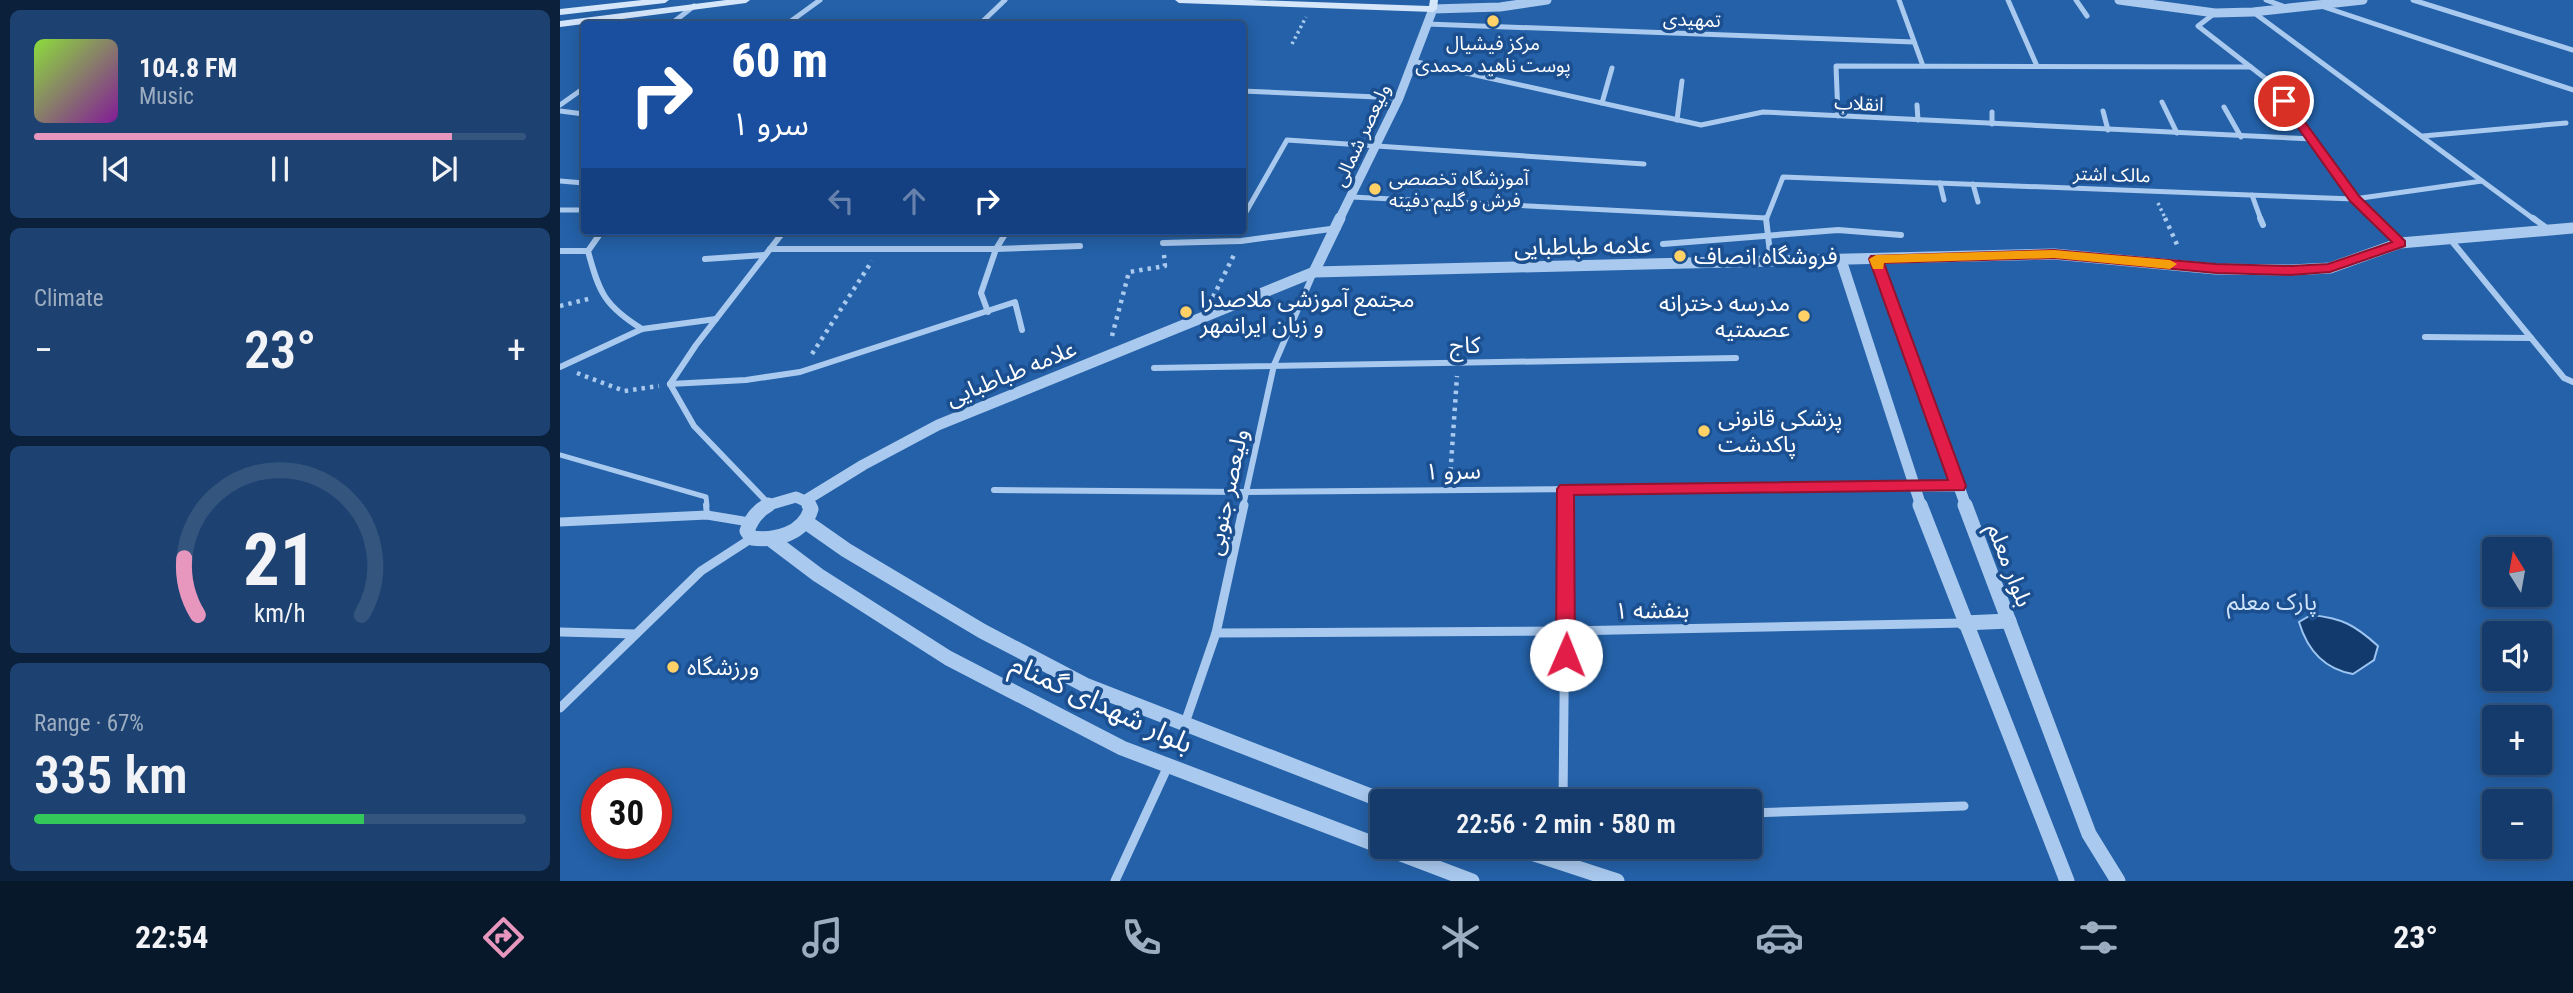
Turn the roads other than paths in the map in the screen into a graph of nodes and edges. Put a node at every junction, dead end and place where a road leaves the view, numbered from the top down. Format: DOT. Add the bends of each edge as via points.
graph roads {
  1 [pos="665,0"];
  2 [pos="746,0"];
  3 [pos="820,0"];
  4 [pos="1005,0"];
  5 [pos="1179,0"];
  6 [pos="1210,0"];
  7 [pos="1380,0"];
  8 [pos="1547,0"];
  9 [pos="1899,0"];
  10 [pos="2008,0"];
  11 [pos="2076,0"];
  12 [pos="2119,0"];
  13 [pos="2266,0"];
  14 [pos="2364,0"];
  15 [pos="2413,0"];
  16 [pos="1204,1"];
  17 [pos="1237,1"];
  18 [pos="1433,4"];
  19 [pos="2319,5"];
  20 [pos="694,6"];
  21 [pos="1363,6"];
  22 [pos="2288,8"];
  23 [pos="560,12"];
  24 [pos="2253,12"];
  25 [pos="2215,13"];
  26 [pos="2087,16"];
  27 [pos="581,21"];
  28 [pos="582,21"];
  29 [pos="675,21"];
  30 [pos="791,21"];
  31 [pos="983,21"];
  32 [pos="560,24"];
  33 [pos="1427,24"];
  34 [pos="1914,42"];
  35 [pos="2573,50"];
  36 [pos="1412,61"];
  37 [pos="1923,66"];
  38 [pos="2037,66"];
  39 [pos="2251,67"];
  40 [pos="1612,68"];
  41 [pos="1682,81"];
  42 [pos="581,90"];
  43 [pos="2573,90"];
  44 [pos="1246,91"];
  45 [pos="1399,98"];
  46 [pos="2162,102"];
  47 [pos="1602,103"];
  48 [pos="560,105"];
  49 [pos="1917,105"];
  50 [pos="2224,107"];
  51 [pos="560,111"];
  52 [pos="2103,111"];
  53 [pos="1993,112"];
  54 [pos="581,114"];
  55 [pos="1838,116"];
  56 [pos="1677,120"];
  57 [pos="1918,120"];
  58 [pos="2566,123"];
  59 [pos="1992,124"];
  60 [pos="2108,130"];
  61 [pos="2177,133"];
  62 [pos="2423,136"];
  63 [pos="2241,137"];
  64 [pos="2313,139"];
  65 [pos="1377,147"];
  66 [pos="1644,164"];
  67 [pos="581,176"];
  68 [pos="560,181"];
  69 [pos="2483,181"];
  70 [pos="573,182"];
  71 [pos="581,183"];
  72 [pos="1940,183"];
  73 [pos="1973,184"];
  74 [pos="2252,195"];
  75 [pos="1352,197"];
  76 [pos="2354,199"];
  77 [pos="1944,200"];
  78 [pos="1978,202"];
  79 [pos="560,210"];
  80 [pos="581,210"];
  81 [pos="1246,212"];
  82 [pos="1766,218"];
  83 [pos="2263,225"];
  84 [pos="1338,228"];
  85 [pos="2573,228"];
  86 [pos="2549,230"];
  87 [pos="599,235"];
  88 [pos="781,235"];
  89 [pos="1005,235"];
  90 [pos="1900,235"];
  91 [pos="1768,237"];
  92 [pos="2450,239"];
  93 [pos="1163,243"];
  94 [pos="2400,243"];
  95 [pos="1664,244"];
  96 [pos="1080,246"];
  97 [pos="770,249"];
  98 [pos="996,249"];
  99 [pos="560,251"];
  100 [pos="588,251"];
  101 [pos="765,255"];
  102 [pos="705,259"];
  103 [pos="1876,259"];
  104 [pos="1841,260"];
  105 [pos="1771,262"];
  106 [pos="1314,272"];
  107 [pos="988,313"];
  108 [pos="716,319"];
  109 [pos="642,329"];
  110 [pos="1022,330"];
  111 [pos="2425,337"];
  112 [pos="2531,338"];
  113 [pos="1736,358"];
  114 [pos="1274,365"];
  115 [pos="561,367"];
  116 [pos="1154,369"];
  117 [pos="2573,382"];
  118 [pos="670,384"];
  119 [pos="560,454"];
  120 [pos="1913,486"];
  121 [pos="1958,486"];
  122 [pos="1566,489"];
  123 [pos="994,490"];
  124 [pos="1246,492"];
  125 [pos="806,500"];
  126 [pos="769,504"];
  127 [pos="707,515"];
  128 [pos="560,522"];
  129 [pos="749,522"];
  130 [pos="806,522"];
  131 [pos="752,538"];
  132 [pos="773,541"];
  133 [pos="2009,621"];
  134 [pos="1964,623"];
  135 [pos="1566,631"];
  136 [pos="560,632"];
  137 [pos="1216,633"];
  138 [pos="636,634"];
  139 [pos="560,708"];
  140 [pos="1185,723"];
  141 [pos="1168,766"];
  142 [pos="1563,789"];
  143 [pos="1370,796"];
  144 [pos="1964,806"];
  145 [pos="1762,813"];
  146 [pos="1550,859"];
  147 [pos="1115,881"];
  148 [pos="1472,881"];
  149 [pos="1617,881"];
  150 [pos="2067,881"];
  151 [pos="2118,881"];
  1 -- 23 [label="main road"];
  2 -- 20 [label="main road"];
  3 -- 30 [label="street"];
  4 -- 31 [label="street"];
  5 -- 16 [label="main road"];
  6 -- 16 [label="main road"];
  7 -- 21 [label="main road"];
  8 -- 18 [label="street" via="1500,8"];
  9 -- 34 [label="street"];
  10 -- 38 [label="street"];
  11 -- 26 [label="street"];
  12 -- 25 [label="street"];
  13 -- 22 [label="street"];
  14 -- 19 [label="street"];
  15 -- 35 [label="street"];
  16 -- 17 [label="main road"];
  17 -- 21 [label="main road"];
  18 -- 21 [label="main road"];
  18 -- 33 [label="street, ولیعصر شمالی"];
  19 -- 22 [label="street"];
  19 -- 43 [label="street"];
  20 -- 28 [label="main road"];
  20 -- 29 [label="street"];
  22 -- 24 [label="street"];
  24 -- 25 [label="street"];
  24 -- 62 [label="street"];
  25 -- 39 [label="street" via="2198,26"];
  27 -- 32 [label="main road"];
  33 -- 34 [label="street, تمهیدی"];
  33 -- 36 [label="street, ولیعصر شمالی"];
  34 -- 37 [label="street"];
  36 -- 45 [label="street, ولیعصر شمالی"];
  36 -- 47 [label="street, انقلاب"];
  37 -- 38 [label="street"];
  37 -- 55 [label="street" via="1836,66"];
  38 -- 39 [label="street"];
  39 -- 64 [label="street" via="2270,82"];
  40 -- 47 [label="street"];
  41 -- 56 [label="street"];
  42 -- 48 [label="street"];
  44 -- 45 [label="street"];
  45 -- 65 [label="street, ولیعصر شمالی"];
  46 -- 61 [label="street"];
  47 -- 56 [label="street, انقلاب"];
  49 -- 57 [label="street"];
  50 -- 63 [label="street"];
  51 -- 54 [label="street"];
  52 -- 60 [label="street"];
  53 -- 59 [label="street"];
  55 -- 56 [label="street, انقلاب" via="1763,112 1702,125"];
  55 -- 57 [label="street, انقلاب"];
  57 -- 59 [label="street, انقلاب"];
  58 -- 62 [label="street"];
  59 -- 60 [label="street, انقلاب"];
  60 -- 61 [label="street, انقلاب"];
  61 -- 63 [label="street, انقلاب"];
  62 -- 69 [label="street"];
  63 -- 64 [label="street, انقلاب"];
  64 -- 76 [label="street"];
  65 -- 66 [label="street"];
  65 -- 75 [label="street, ولیعصر شمالی"];
  65 -- 81 [label="street" via="1287,140"];
  67 -- 70 [label="street"];
  68 -- 70 [label="street"];
  69 -- 76 [label="street, مالک اشتر"];
  69 -- 86 [label="street"];
  70 -- 71 [label="street"];
  72 -- 73 [label="street, مالک اشتر"];
  72 -- 77 [label="street"];
  72 -- 82 [label="street, مالک اشتر" via="1783,177"];
  73 -- 74 [label="street, مالک اشتر"];
  73 -- 78 [label="street"];
  74 -- 76 [label="street, مالک اشتر"];
  74 -- 83 [label="street"];
  75 -- 82 [label="street"];
  75 -- 84 [label="street, ولیعصر شمالی"];
  76 -- 94 [label="street"];
  79 -- 80 [label="street"];
  82 -- 91 [label="street, مالک اشتر"];
  84 -- 93 [label="street" via="1241,242"];
  84 -- 106 [label="street, ولیعصر شمالی"];
  85 -- 86 [label="street, علامه طباطبایی"];
  86 -- 92 [label="street, علامه طباطبایی"];
  87 -- 100 [label="street"];
  88 -- 97 [label="street"];
  89 -- 98 [label="street"];
  90 -- 91 [label="street" via="1838,230"];
  91 -- 95 [label="street"];
  91 -- 105 [label="street, مالک اشتر"];
  92 -- 94 [label="street, علامه طباطبایی"];
  92 -- 112 [label="street"];
  94 -- 103 [label="street, علامه طباطبایی" via="2330,268 2291,270 2054,254"];
  96 -- 98 [label="street"];
  97 -- 98 [label="street"];
  97 -- 101 [label="street"];
  98 -- 107 [label="street" via="981,293"];
  99 -- 100 [label="street"];
  100 -- 109 [label="street" via="600,296 614,312"];
  101 -- 102 [label="street"];
  101 -- 108 [label="street"];
  103 -- 104 [label="street, علامه طباطبایی"];
  103 -- 121 [label="street, بلوار معلم"];
  104 -- 105 [label="street, علامه طباطبایی"];
  104 -- 120 [label="street"];
  105 -- 106 [label="street, علامه طباطبایی"];
  106 -- 114 [label="street, ولیعصر جنوبی"];
  106 -- 125 [label="street, علامه طباطبایی" via="938,425"];
  107 -- 110 [label="street" via="1015,302"];
  107 -- 118 [label="street" via="800,372"];
  108 -- 109 [label="street"];
  108 -- 118 [label="street"];
  109 -- 115 [label="street"];
  111 -- 112 [label="street"];
  112 -- 117 [label="street" via="2564,378"];
  113 -- 114 [label="street, کاج"];
  114 -- 116 [label="street, کاج"];
  114 -- 124 [label="street, ولیعصر جنوبی"];
  118 -- 126 [label="street" via="694,426"];
  119 -- 127 [label="lane" via="706,497"];
  120 -- 121 [label="street"];
  120 -- 122 [label="street, سرو ۱"];
  120 -- 134 [label="street"];
  121 -- 133 [label="street, بلوار معلم"];
  122 -- 124 [label="street, سرو ۱"];
  122 -- 135 [label="street"];
  123 -- 124 [label="street, سرو ۱"];
  124 -- 137 [label="street, ولیعصر جنوبی"];
  125 -- 126 [label="street" via="796,497"];
  125 -- 130 [label="street" via="811,513"];
  126 -- 129 [label="street"];
  127 -- 128 [label="street"];
  127 -- 129 [label="street"];
  129 -- 131 [label="street" via="747,531"];
  130 -- 132 [label="street"];
  130 -- 140 [label="street, بلوار شهدای گمنام" via="982,631 1085,685"];
  131 -- 132 [label="street"];
  131 -- 138 [label="street" via="701,571"];
  132 -- 141 [label="street, بلوار شهدای گمنام" via="948,658 1122,748"];
  133 -- 134 [label="street"];
  133 -- 151 [label="street, بلوار معلم" via="2089,834"];
  134 -- 135 [label="street, بنفشه ۱"];
  134 -- 150 [label="street"];
  135 -- 137 [label="street, بنفشه ۱"];
  135 -- 142 [label="street"];
  136 -- 138 [label="street"];
  137 -- 140 [label="street, ولیعصر جنوبی"];
  138 -- 139 [label="street"];
  140 -- 143 [label="street, بلوار شهدای گمنام"];
  141 -- 147 [label="street"];
  141 -- 148 [label="street, بلوار شهدای گمنام"];
  144 -- 145 [label="street"];
  146 -- 149 [label="street"];
}
